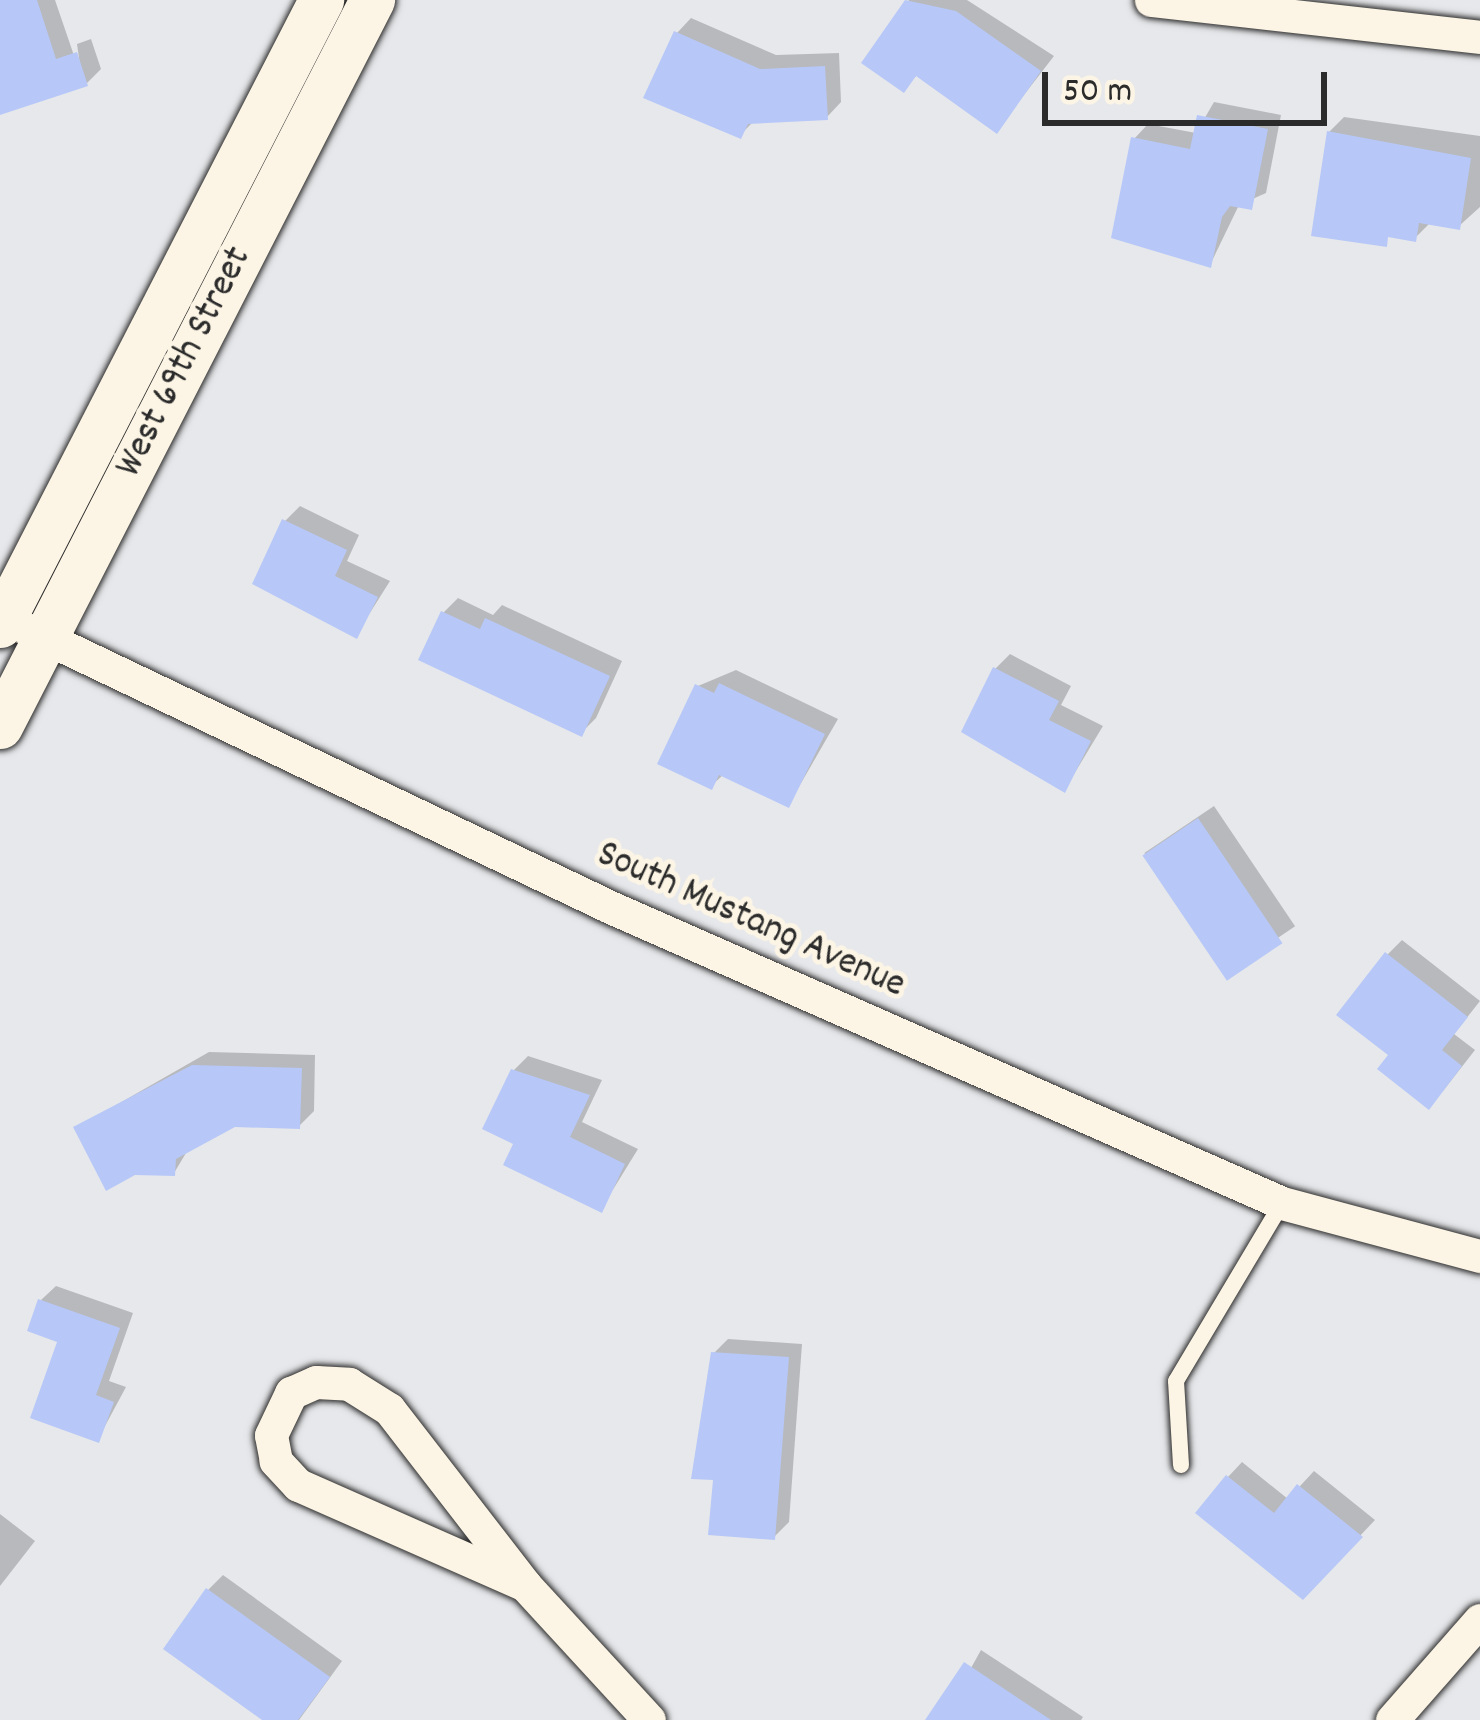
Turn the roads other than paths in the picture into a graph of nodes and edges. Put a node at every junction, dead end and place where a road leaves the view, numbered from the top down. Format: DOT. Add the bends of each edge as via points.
graph roads {
  1 [pos="321,0"];
  2 [pos="372,0"];
  3 [pos="1151,0"];
  4 [pos="1480,38"];
  5 [pos="2,622"];
  6 [pos="45,638"];
  7 [pos="0,726"];
  8 [pos="1282,1203"];
  9 [pos="1480,1256"];
  10 [pos="1181,1465"];
  11 [pos="525,1585"];
  12 [pos="1480,1620"];
  13 [pos="649,1720"];
  14 [pos="1393,1720"];
  1 -- 5 [label="main road, West 69th Street"];
  2 -- 6 [label="main road, West 69th Street"];
  3 -- 4 [label="street"];
  5 -- 6 [label="street, South Mustang Avenue"];
  6 -- 7 [label="main road, West 69th Street"];
  6 -- 8 [label="street, South Mustang Avenue" via="610,907"];
  8 -- 9 [label="street, South Mustang Avenue"];
  8 -- 10 [label="lane" via="1177,1381"];
  11 -- 11 [label="street" via="389,1409 349,1384 316,1382 278,1409 276,1461 298,1485"];
  11 -- 13 [label="street"];
  12 -- 14 [label="street"];
}
